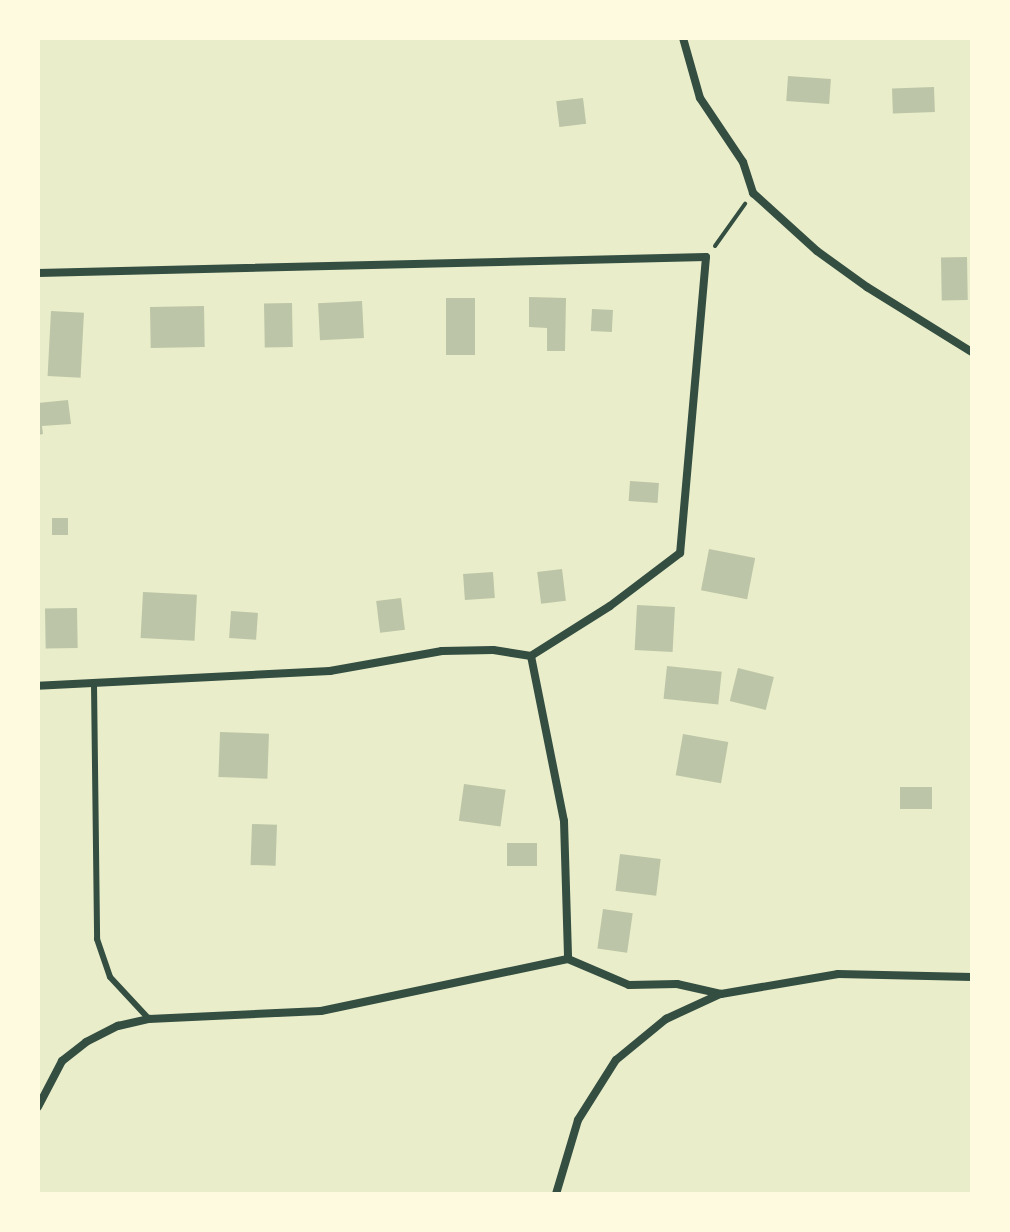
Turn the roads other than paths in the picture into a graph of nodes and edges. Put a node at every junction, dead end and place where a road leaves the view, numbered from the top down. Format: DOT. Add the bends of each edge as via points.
graph roads {
  1 [pos="683,38"];
  2 [pos="38,273"];
  3 [pos="972,352"];
  4 [pos="531,656"];
  5 [pos="94,684"];
  6 [pos="38,686"];
  7 [pos="568,959"];
  8 [pos="972,977"];
  9 [pos="721,994"];
  10 [pos="149,1019"];
  11 [pos="38,1107"];
  12 [pos="556,1194"];
  1 -- 3 [label="street" via="700,98 743,162 753,193 817,251"];
  2 -- 4 [label="street" via="706,257 680,553"];
  4 -- 5 [label="street" via="442,651 330,671"];
  4 -- 7 [label="street" via="564,821"];
  5 -- 6 [label="street"];
  5 -- 10 [label="lane" via="97,939 110,977"];
  7 -- 9 [label="street" via="629,985 677,984"];
  7 -- 10 [label="street" via="321,1011"];
  8 -- 9 [label="street" via="838,974"];
  9 -- 12 [label="street" via="666,1019 616,1060 578,1120"];
  10 -- 11 [label="street" via="118,1026 62,1061"];
}
